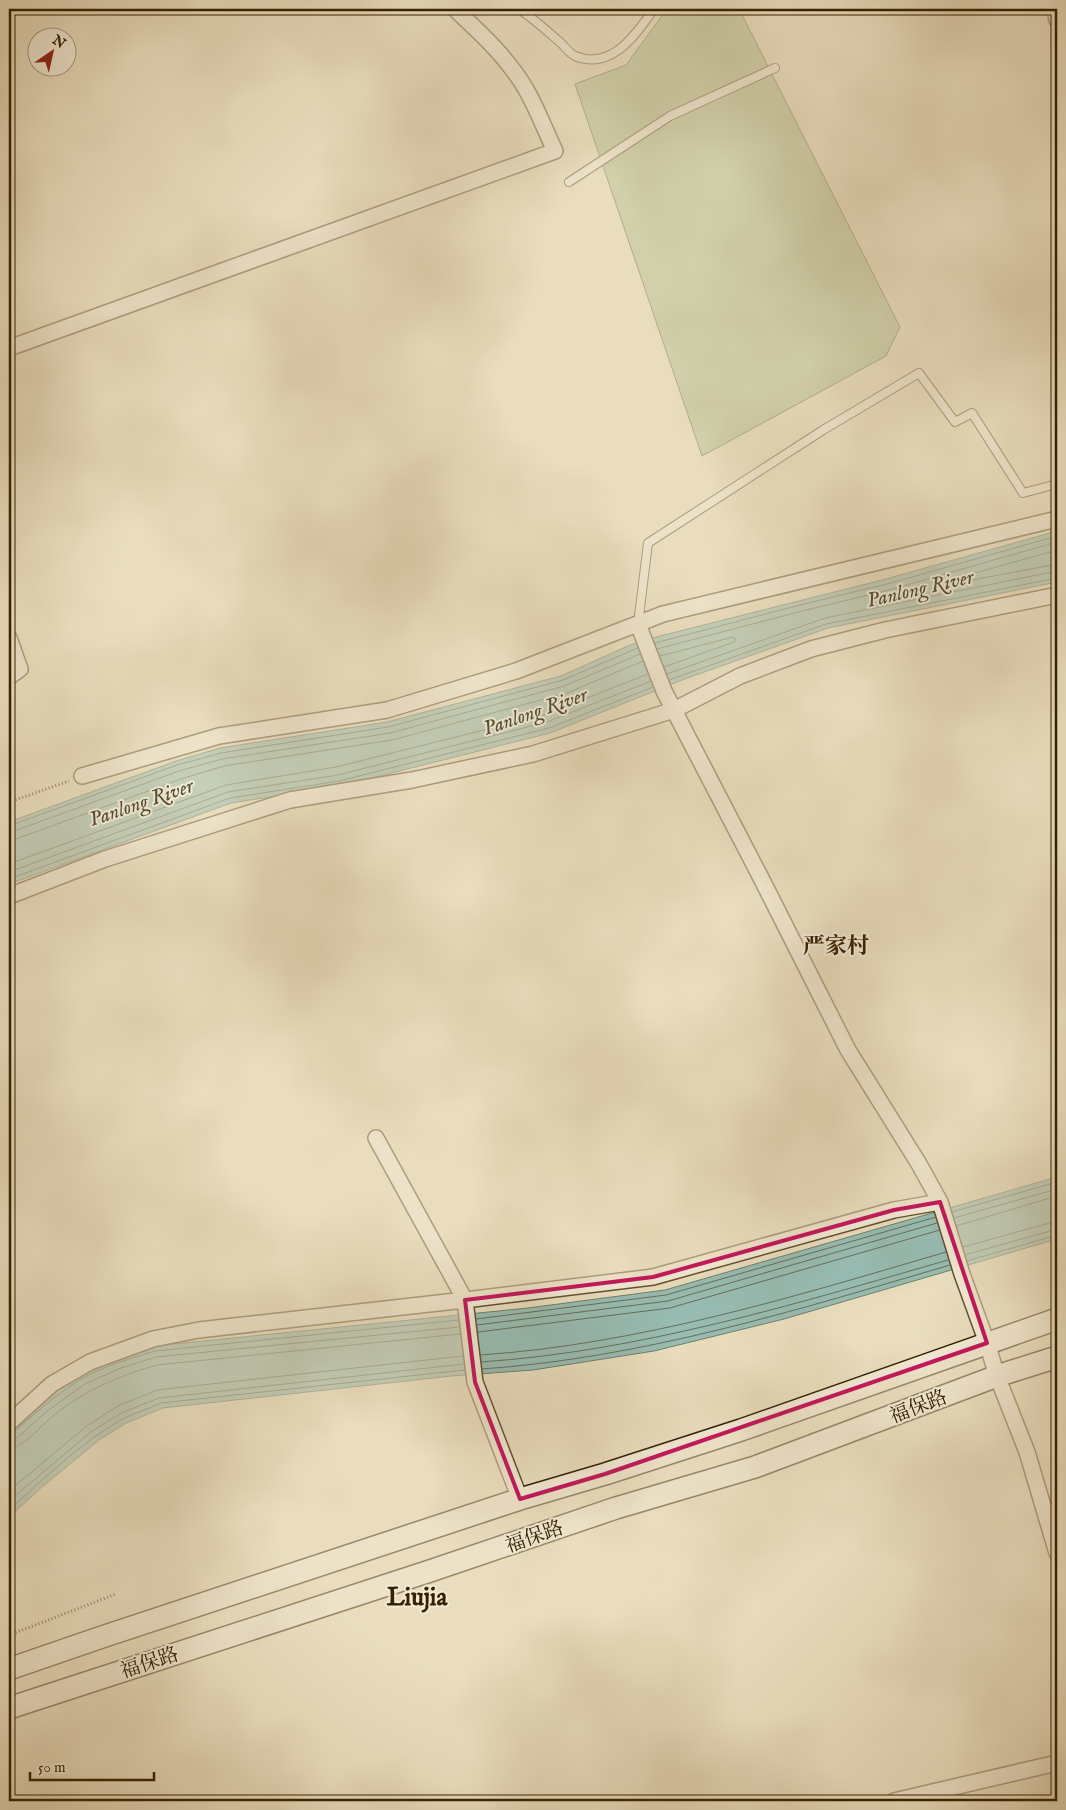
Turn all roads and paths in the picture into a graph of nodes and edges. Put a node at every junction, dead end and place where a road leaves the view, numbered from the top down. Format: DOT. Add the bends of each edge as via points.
graph roads {
  1 [pos="455,9"];
  2 [pos="519,9"];
  3 [pos="654,9"];
  4 [pos="1055,9"];
  5 [pos="1057,20"];
  6 [pos="775,68"];
  7 [pos="569,182"];
  8 [pos="9,348"];
  9 [pos="1057,484"];
  10 [pos="1057,519"];
  11 [pos="1057,595"];
  12 [pos="638,624"];
  13 [pos="9,638"];
  14 [pos="9,677"];
  15 [pos="674,710"];
  16 [pos="82,776"];
  17 [pos="9,802"];
  18 [pos="9,896"];
  19 [pos="376,1138"];
  20 [pos="940,1202"];
  21 [pos="465,1300"];
  22 [pos="1057,1319"];
  23 [pos="987,1343"];
  24 [pos="1057,1357"];
  25 [pos="997,1376"];
  26 [pos="9,1423"];
  27 [pos="520,1499"];
  28 [pos="1057,1553"];
  29 [pos="116,1594"];
  30 [pos="9,1635"];
  31 [pos="9,1669"];
  32 [pos="9,1708"];
  33 [pos="1057,1763"];
  34 [pos="894,1801"];
  1 -- 8 [label="street" via="514,70 555,152"];
  2 -- 3 [label="lane" via="575,56 595,60 613,55 628,42"];
  4 -- 5 [label="street"];
  6 -- 7 [label="lane" via="670,116"];
  9 -- 12 [label="lane" via="1024,493 972,412 955,422 919,374 823,430 648,543"];
  10 -- 12 [label="street" via="663,614"];
  11 -- 15 [label="street" via="885,630 812,649 740,676"];
  12 -- 15 [label="street"];
  12 -- 16 [label="street" via="516,670 387,710 219,736"];
  13 -- 14 [label="street" via="20,669"];
  15 -- 18 [label="street" via="533,754 412,780 290,800 105,859"];
  15 -- 20 [label="street" via="848,1050"];
  16 -- 17 [label="path"];
  19 -- 21 [label="street"];
  20 -- 21 [label="street" via="894,1210 653,1277"];
  20 -- 23 [label="street"];
  21 -- 26 [label="street" via="199,1330 153,1339 90,1362 52,1384"];
  21 -- 27 [label="street" via="475,1382"];
  22 -- 23 [label="main road, 福保路"];
  23 -- 25 [label="street"];
  23 -- 27 [label="main road, 福保路" via="741,1430"];
  24 -- 25 [label="main road, 福保路"];
  25 -- 28 [label="street" via="1028,1452"];
  25 -- 32 [label="main road, 福保路" via="755,1467 616,1508"];
  27 -- 31 [label="main road, 福保路"];
  29 -- 30 [label="path"];
  33 -- 34 [label="street"];
}
